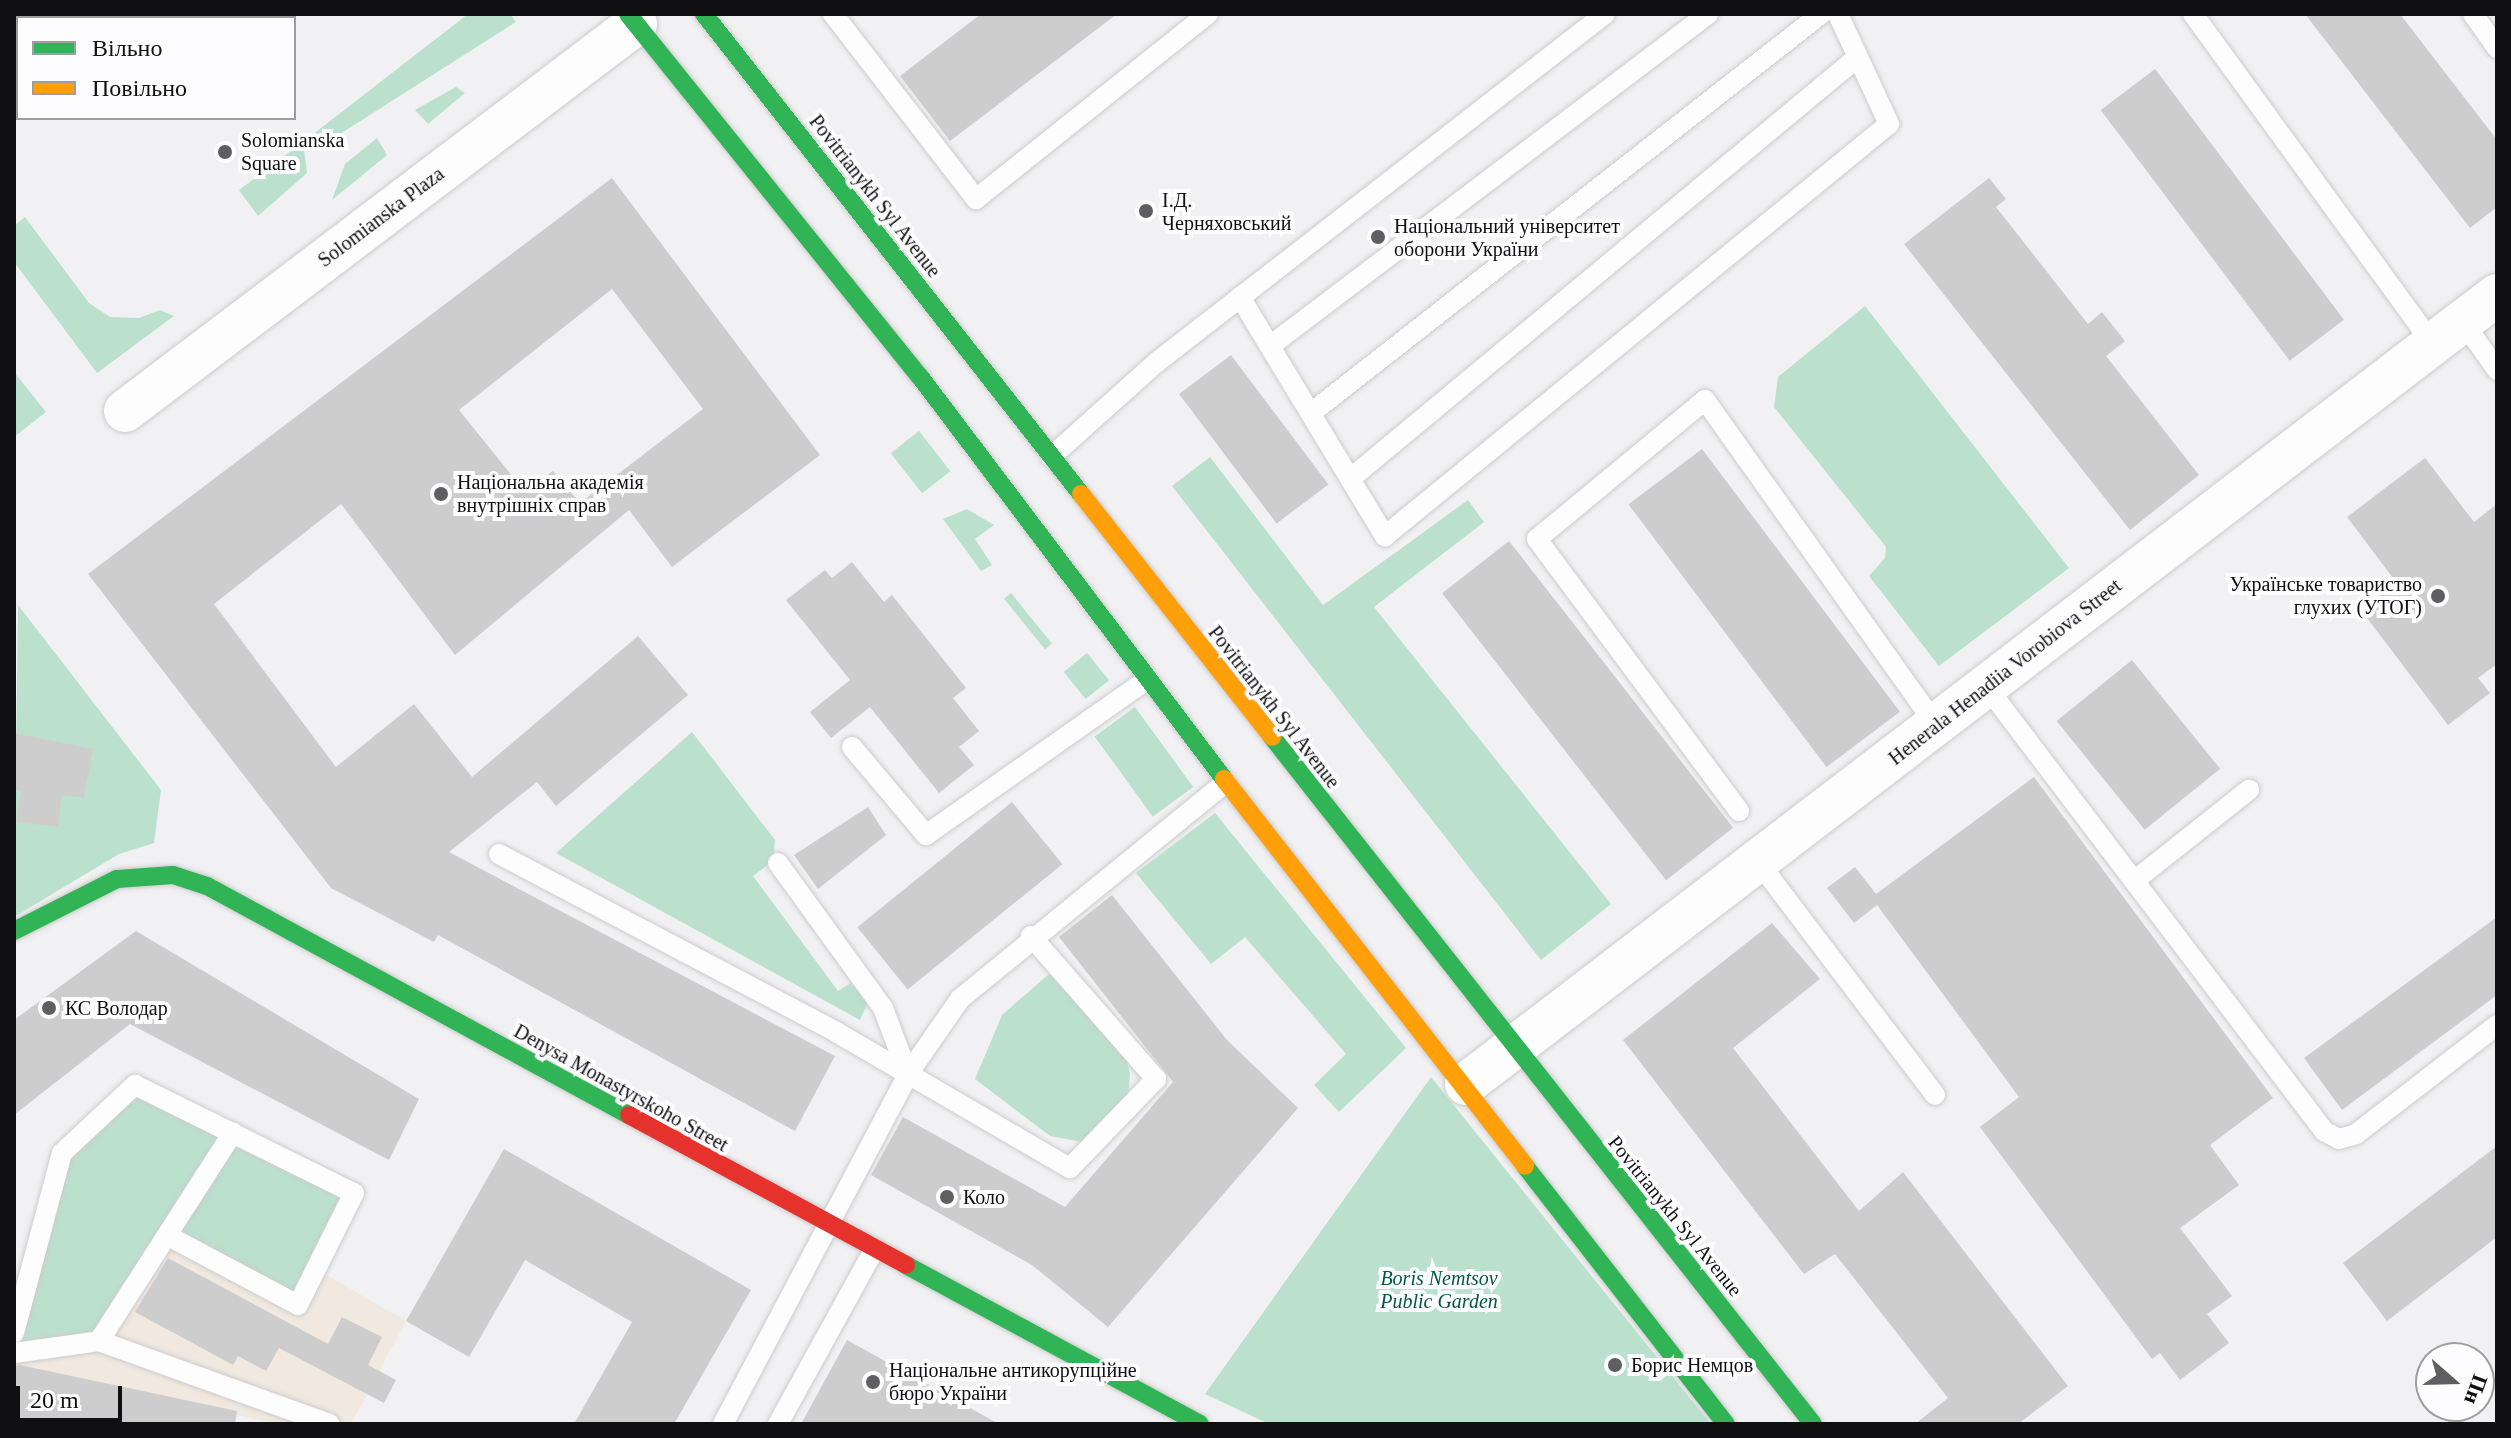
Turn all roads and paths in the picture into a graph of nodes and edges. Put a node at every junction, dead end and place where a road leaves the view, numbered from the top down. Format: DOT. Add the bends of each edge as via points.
graph roads {
  1 [pos="704,14"];
  2 [pos="833,14"];
  3 [pos="1208,14"];
  4 [pos="1605,14"];
  5 [pos="1708,14"];
  6 [pos="1821,14"];
  7 [pos="1838,14"];
  8 [pos="2193,14"];
  9 [pos="2473,14"];
  10 [pos="632,19"];
  11 [pos="2497,48"];
  12 [pos="1858,57"];
  13 [pos="2497,295"];
  14 [pos="1240,297"];
  15 [pos="2447,332"];
  16 [pos="1270,346"];
  17 [pos="2497,370"];
  18 [pos="125,411"];
  19 [pos="1311,413"];
  20 [pos="1051,457"];
  21 [pos="1350,479"];
  22 [pos="1148,679"];
  23 [pos="1986,686"];
  24 [pos="1936,725"];
  25 [pos="852,747"];
  26 [pos="1226,782"];
  27 [pos="2249,790"];
  28 [pos="1739,811"];
  29 [pos="499,854"];
  30 [pos="778,863"];
  31 [pos="1759,863"];
  32 [pos="2134,881"];
  33 [pos="14,931"];
  34 [pos="1031,936"];
  35 [pos="2497,1025"];
  36 [pos="1512,1048"];
  37 [pos="908,1074"];
  38 [pos="1466,1084"];
  39 [pos="1935,1095"];
  40 [pos="233,1132"];
  41 [pos="826,1226"];
  42 [pos="168,1236"];
  43 [pos="873,1252"];
  44 [pos="14,1333"];
  45 [pos="99,1341"];
  46 [pos="14,1353"];
  47 [pos="329,1424"];
  48 [pos="723,1424"];
  49 [pos="778,1424"];
  50 [pos="1200,1424"];
  51 [pos="1726,1424"];
  52 [pos="1813,1424"];
  1 -- 20 [label="main road, Povitrianykh Syl Avenue"];
  2 -- 3 [label="lane" via="976,199"];
  4 -- 14 [label="lane"];
  5 -- 16 [label="lane"];
  6 -- 19 [label="lane"];
  7 -- 12 [label="lane"];
  8 -- 15 [label="lane"];
  9 -- 11 [label="lane"];
  10 -- 18 [label="street, Solomianska Plaza"];
  10 -- 22 [label="main road" via="921,378"];
  12 -- 21 [label="lane"];
  12 -- 21 [label="lane" via="1889,124 1877,135 1385,536"];
  13 -- 15 [label="street, Henerala Henadiia Vorobiova Street"];
  14 -- 16 [label="lane"];
  14 -- 20 [label="lane"];
  15 -- 17 [label="lane"];
  15 -- 23 [label="street, Henerala Henadiia Vorobiova Street"];
  16 -- 19 [label="lane"];
  19 -- 21 [label="lane"];
  20 -- 36 [label="main road, Povitrianykh Syl Avenue"];
  22 -- 25 [label="lane" via="926,835"];
  22 -- 26 [label="main road"];
  23 -- 24 [label="street, Henerala Henadiia Vorobiova Street"];
  23 -- 32 [label="lane"];
  24 -- 28 [label="lane" via="1705,400 1537,539"];
  24 -- 31 [label="street, Henerala Henadiia Vorobiova Street"];
  26 -- 34 [label="lane"];
  26 -- 38 [label="main road"];
  27 -- 32 [label="lane"];
  29 -- 37 [label="lane"];
  30 -- 37 [label="lane" via="883,1008"];
  31 -- 36 [label="street, Henerala Henadiia Vorobiova Street"];
  31 -- 39 [label="lane"];
  32 -- 35 [label="lane" via="2324,1131 2339,1139 2356,1134"];
  33 -- 41 [label="main road, Denysa Monastyrskoho Street" via="117,879 173,875 207,886"];
  34 -- 37 [label="lane" via="960,999"];
  34 -- 37 [label="lane" via="1156,1079 1070,1168"];
  36 -- 38 [label="street, Henerala Henadiia Vorobiova Street"];
  36 -- 52 [label="main road, Povitrianykh Syl Avenue"];
  37 -- 41 [label="lane"];
  38 -- 51 [label="main road"];
  40 -- 42 [label="lane"];
  40 -- 42 [label="lane" via="354,1193 298,1305"];
  40 -- 44 [label="lane" via="135,1085 82,1133 62,1153"];
  41 -- 43 [label="main road, Denysa Monastyrskoho Street"];
  41 -- 48 [label="lane"];
  42 -- 45 [label="lane"];
  43 -- 49 [label="lane"];
  43 -- 50 [label="main road, Denysa Monastyrskoho Street"];
  45 -- 46 [label="lane"];
  45 -- 47 [label="lane"];
}
